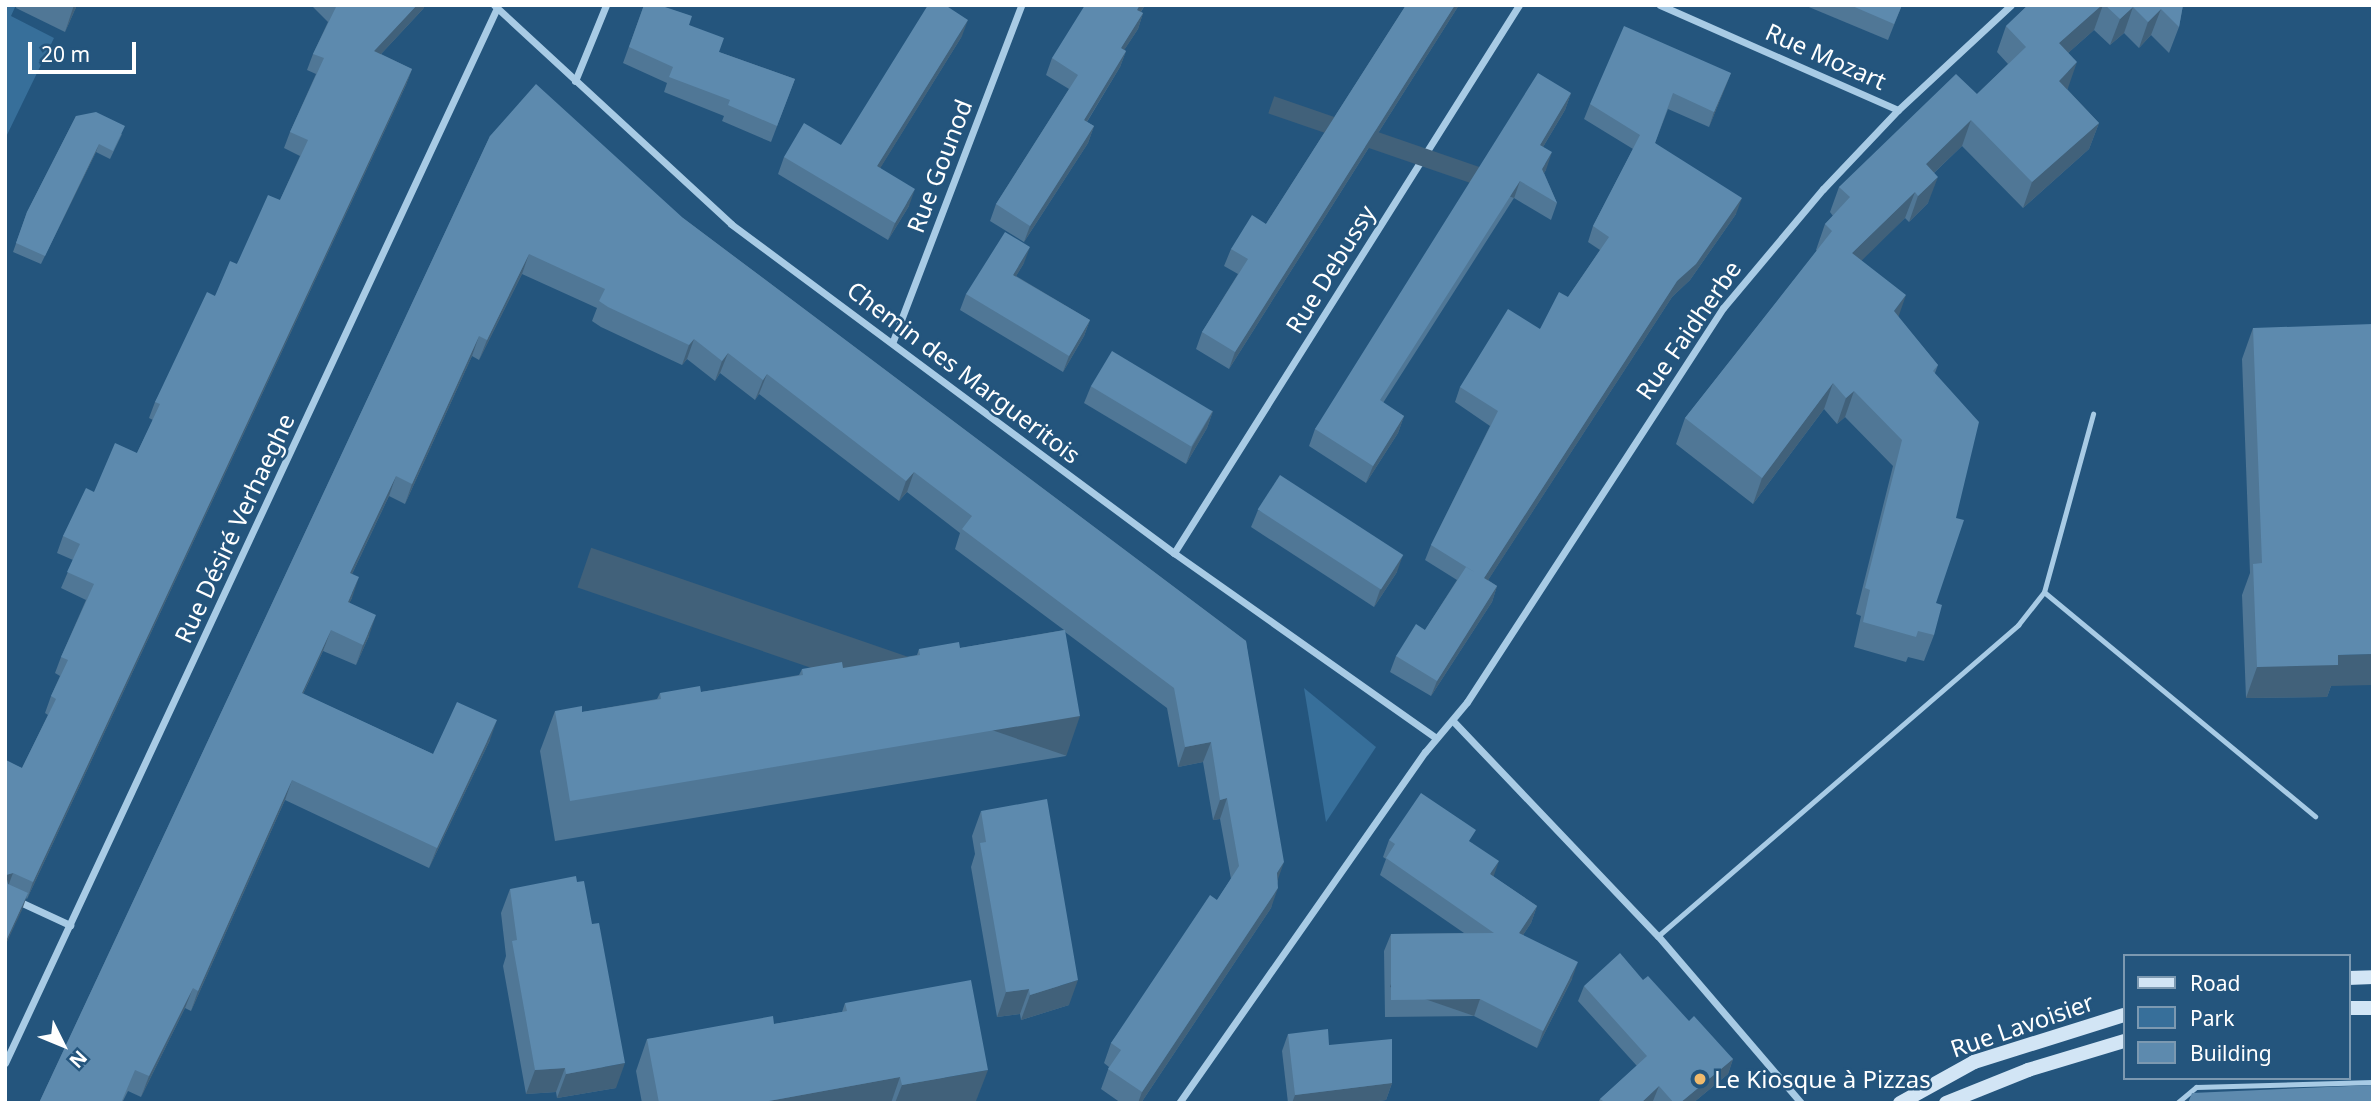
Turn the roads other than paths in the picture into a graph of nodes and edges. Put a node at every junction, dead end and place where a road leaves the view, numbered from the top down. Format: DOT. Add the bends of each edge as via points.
graph roads {
  1 [pos="606,5"];
  2 [pos="1021,5"];
  3 [pos="1519,5"];
  4 [pos="1660,5"];
  5 [pos="2011,5"];
  6 [pos="496,7"];
  7 [pos="575,81"];
  8 [pos="1898,110"];
  9 [pos="893,341"];
  10 [pos="2093,414"];
  11 [pos="1174,553"];
  12 [pos="2044,593"];
  13 [pos="1453,721"];
  14 [pos="1436,738"];
  15 [pos="2315,816"];
  16 [pos="5,895"];
  17 [pos="70,925"];
  18 [pos="1658,936"];
  19 [pos="2373,977"];
  20 [pos="2350,978"];
  21 [pos="2350,1008"];
  22 [pos="2373,1008"];
  23 [pos="2122,1016"];
  24 [pos="2122,1042"];
  25 [pos="5,1063"];
  26 [pos="2373,1082"];
  27 [pos="1179,1103"];
  28 [pos="1801,1103"];
  29 [pos="1900,1103"];
  30 [pos="1946,1103"];
  31 [pos="2177,1103"];
  1 -- 7 [label="street"];
  2 -- 9 [label="street, Rue Gounod"];
  3 -- 11 [label="street, Rue Debussy"];
  4 -- 8 [label="street, Rue Mozart"];
  5 -- 8 [label="street, Rue Faidherbe"];
  6 -- 7 [label="street, Chemin des Margueritois"];
  6 -- 17 [label="street, Rue Désiré Verhaeghe"];
  7 -- 9 [label="street, Chemin des Margueritois" via="731,224"];
  8 -- 13 [label="street, Rue Faidherbe" via="1782,234 1723,308"];
  9 -- 11 [label="street, Chemin des Margueritois"];
  10 -- 12 [label="lane"];
  11 -- 14 [label="street, Chemin des Margueritois"];
  12 -- 15 [label="lane"];
  12 -- 18 [label="lane" via="2018,625"];
  13 -- 14 [label="street, Rue Faidherbe"];
  13 -- 18 [label="street"];
  14 -- 27 [label="street, Rue Faidherbe"];
  16 -- 17 [label="street"];
  17 -- 25 [label="street, Rue Désiré Verhaeghe"];
  18 -- 28 [label="street"];
  19 -- 20 [label="main road"];
  21 -- 22 [label="main road"];
  23 -- 29 [label="main road, Rue Lavoisier" via="1974,1062"];
  24 -- 30 [label="main road, Rue Lavoisier" via="2028,1070"];
  26 -- 31 [label="lane" via="2196,1087"];
}
